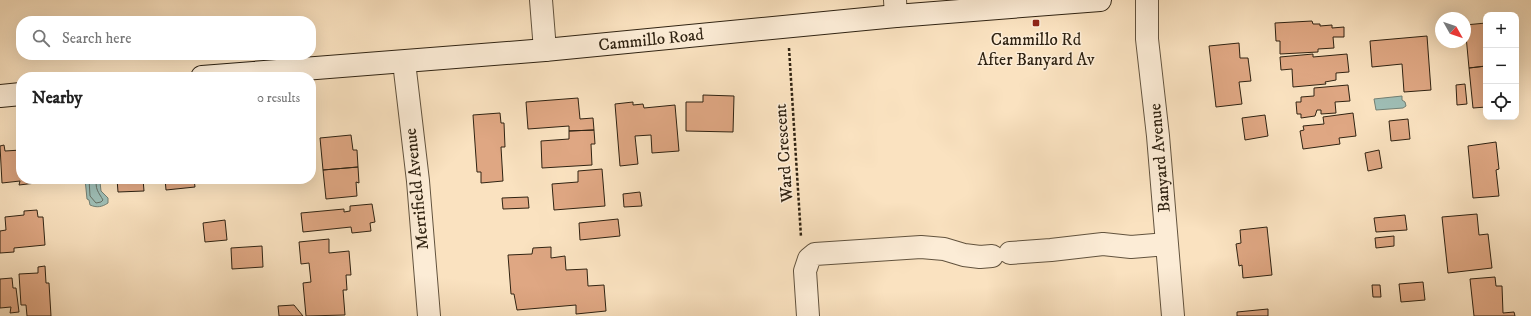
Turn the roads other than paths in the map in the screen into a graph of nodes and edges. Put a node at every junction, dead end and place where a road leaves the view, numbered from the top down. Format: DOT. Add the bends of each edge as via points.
graph roads {
  1 [pos="541,0"];
  2 [pos="1100,0"];
  3 [pos="1147,0"];
  4 [pos="895,8"];
  5 [pos="544,50"];
  6 [pos="404,62"];
  7 [pos="269,72"];
  8 [pos="16,94"];
  9 [pos="0,96"];
  10 [pos="1167,244"];
  11 [pos="429,316"];
  12 [pos="808,316"];
  13 [pos="1173,316"];
  1 -- 5 [label="street"];
  2 -- 4 [label="street, Cammillo Road"];
  3 -- 10 [label="street, Banyard Avenue" via="1147,39"];
  4 -- 5 [label="street, Cammillo Road"];
  5 -- 6 [label="street, Cammillo Road"];
  6 -- 7 [label="street, Cammillo Road"];
  6 -- 11 [label="street, Merrifield Avenue" via="418,181"];
  8 -- 9 [label="street"];
  10 -- 12 [label="street" via="1131,247 1103,244 980,257 921,247 815,254 809,259 805,271"];
  10 -- 13 [label="street, Banyard Avenue"];
}
